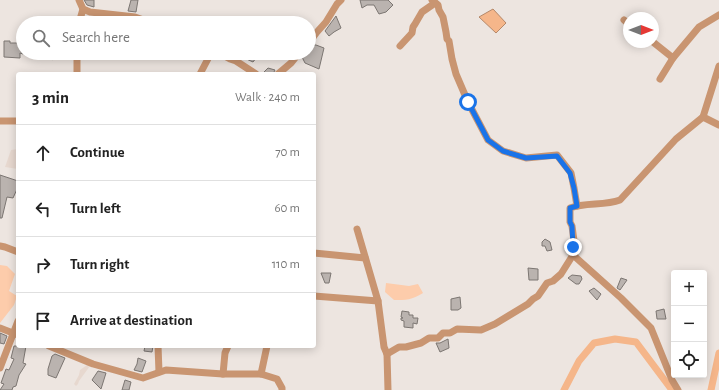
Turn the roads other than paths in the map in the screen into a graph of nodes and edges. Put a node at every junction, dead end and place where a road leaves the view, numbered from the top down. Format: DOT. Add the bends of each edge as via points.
graph roads {
  1 [pos="79,0"];
  2 [pos="342,0"];
  3 [pos="433,2"];
  4 [pos="83,9"];
  5 [pos="719,15"];
  6 [pos="81,16"];
  7 [pos="126,16"];
  8 [pos="316,33"];
  9 [pos="400,46"];
  10 [pos="659,47"];
  11 [pos="673,58"];
  12 [pos="77,60"];
  13 [pos="207,60"];
  14 [pos="230,60"];
  15 [pos="293,60"];
  16 [pos="719,66"];
  17 [pos="77,72"];
  18 [pos="201,72"];
  19 [pos="253,72"];
  20 [pos="280,72"];
  21 [pos="660,79"];
  22 [pos="703,117"];
  23 [pos="0,121"];
  24 [pos="16,121"];
  25 [pos="719,125"];
  26 [pos="577,206"];
  27 [pos="357,228"];
  28 [pos="0,246"];
  29 [pos="16,251"];
  30 [pos="316,253"];
  31 [pos="573,255"];
  32 [pos="365,258"];
  33 [pos="316,296"];
  34 [pos="378,301"];
  35 [pos="0,328"];
  36 [pos="16,334"];
  37 [pos="54,348"];
  38 [pos="158,348"];
  39 [pos="227,348"];
  40 [pos="267,348"];
  41 [pos="387,354"];
  42 [pos="0,368"];
  43 [pos="159,372"];
  44 [pos="223,374"];
  45 [pos="262,374"];
  46 [pos="282,390"];
  47 [pos="388,390"];
  48 [pos="678,390"];
  1 -- 4 [label="street"];
  2 -- 8 [label="street"];
  3 -- 9 [label="street" via="422,12 412,33"];
  3 -- 26 [label="street" via="443,16 456,74 488,140 503,151 526,158 557,156 570,173"];
  4 -- 6 [label="street"];
  4 -- 7 [label="street"];
  5 -- 11 [label="street" via="699,27"];
  10 -- 11 [label="street"];
  11 -- 21 [label="street"];
  12 -- 17 [label="street"];
  13 -- 18 [label="street"];
  14 -- 19 [label="street"];
  15 -- 20 [label="street"];
  16 -- 22 [label="street"];
  22 -- 25 [label="street"];
  22 -- 26 [label="street" via="676,139 620,200"];
  23 -- 24 [label="street"];
  26 -- 31 [label="street" via="570,208"];
  27 -- 32 [label="street"];
  28 -- 29 [label="street"];
  30 -- 32 [label="street"];
  31 -- 41 [label="street" via="561,274 547,283 538,296 495,324 481,330 457,329 438,338 429,338 421,343 399,347"];
  31 -- 48 [label="street" via="651,328"];
  32 -- 34 [label="street"];
  33 -- 34 [label="street"];
  34 -- 41 [label="street"];
  35 -- 36 [label="street"];
  36 -- 42 [label="street"];
  37 -- 43 [label="street" via="93,364 143,378"];
  38 -- 43 [label="street"];
  39 -- 44 [label="street"];
  40 -- 45 [label="street"];
  41 -- 47 [label="street"];
  43 -- 44 [label="street" via="166,370"];
  44 -- 45 [label="street"];
  45 -- 46 [label="street" via="277,379"];
}
